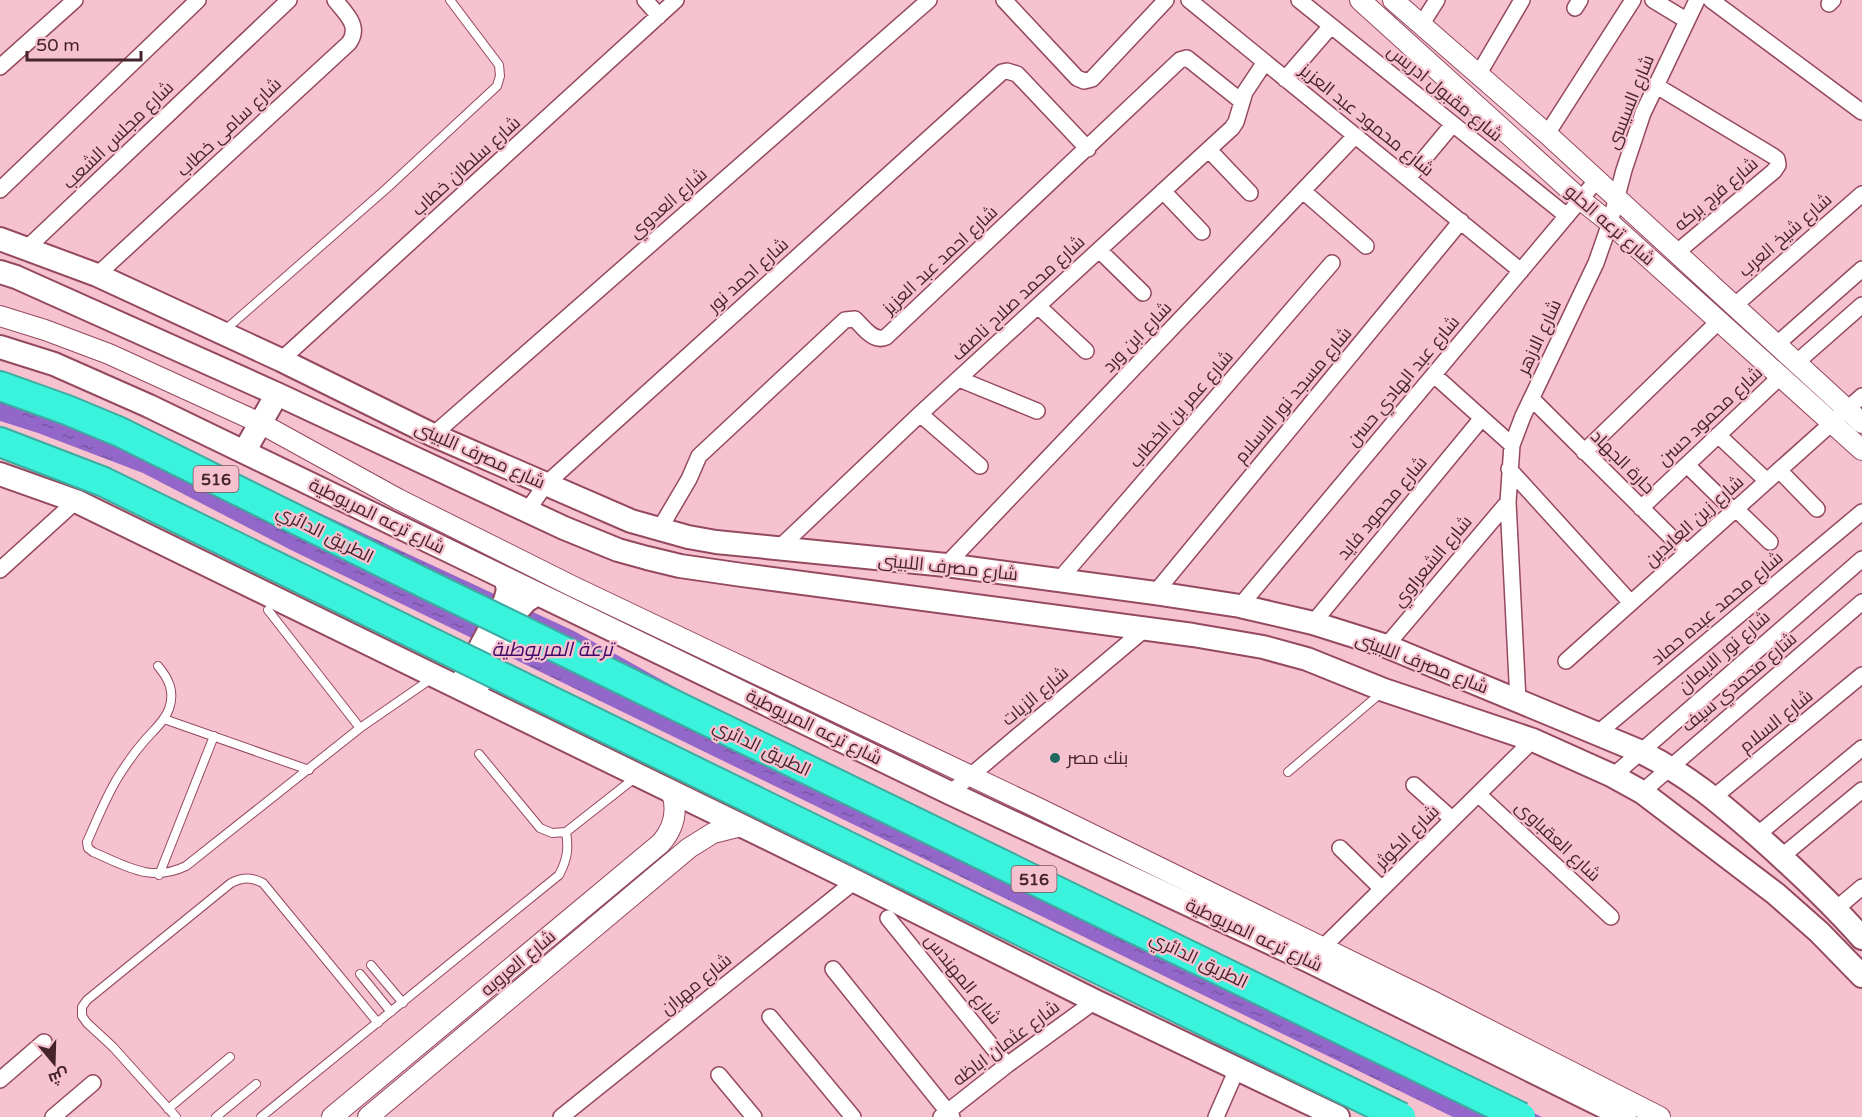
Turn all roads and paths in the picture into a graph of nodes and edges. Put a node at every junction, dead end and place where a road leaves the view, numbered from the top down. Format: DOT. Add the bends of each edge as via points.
graph roads {
  1 [pos="75,0"];
  2 [pos="198,0"];
  3 [pos="289,0"];
  4 [pos="335,0"];
  5 [pos="450,0"];
  6 [pos="645,0"];
  7 [pos="676,0"];
  8 [pos="929,0"];
  9 [pos="1004,0"];
  10 [pos="1166,0"];
  11 [pos="1189,0"];
  12 [pos="1299,0"];
  13 [pos="1360,0"];
  14 [pos="1393,0"];
  15 [pos="1437,0"];
  16 [pos="1522,0"];
  17 [pos="1633,0"];
  18 [pos="1653,0"];
  19 [pos="1697,0"];
  20 [pos="1711,0"];
  21 [pos="659,16"];
  22 [pos="1686,20"];
  23 [pos="1421,25"];
  24 [pos="1331,26"];
  25 [pos="1265,62"];
  26 [pos="0,67"];
  27 [pos="1478,75"];
  28 [pos="1285,79"];
  29 [pos="1655,85"];
  30 [pos="1241,101"];
  31 [pos="1862,112"];
  32 [pos="1453,124"];
  33 [pos="1546,134"];
  34 [pos="1355,135"];
  35 [pos="1088,149"];
  36 [pos="1209,150"];
  37 [pos="1408,178"];
  38 [pos="1596,181"];
  39 [pos="0,190"];
  40 [pos="1163,191"];
  41 [pos="1304,191"];
  42 [pos="1250,193"];
  43 [pos="1862,194"];
  44 [pos="1581,200"];
  45 [pos="1616,200"];
  46 [pos="1567,216"];
  47 [pos="1461,222"];
  48 [pos="1610,223"];
  49 [pos="1203,232"];
  50 [pos="0,239"];
  51 [pos="1366,246"];
  52 [pos="26,249"];
  53 [pos="1099,250"];
  54 [pos="1676,254"];
  55 [pos="1332,263"];
  56 [pos="1862,269"];
  57 [pos="1521,271"];
  58 [pos="0,272"];
  59 [pos="97,275"];
  60 [pos="1143,293"];
  61 [pos="1862,305"];
  62 [pos="1038,306"];
  63 [pos="1734,306"];
  64 [pos="0,316"];
  65 [pos="1718,322"];
  66 [pos="221,333"];
  67 [pos="1776,345"];
  68 [pos="0,347"];
  69 [pos="1086,351"];
  70 [pos="281,360"];
  71 [pos="1796,363"];
  72 [pos="1434,375"];
  73 [pos="1780,377"];
  74 [pos="959,379"];
  75 [pos="0,386"];
  76 [pos="277,394"];
  77 [pos="1532,399"];
  78 [pos="1855,403"];
  79 [pos="1037,411"];
  80 [pos="921,414"];
  81 [pos="1482,418"];
  82 [pos="260,423"];
  83 [pos="1832,423"];
  84 [pos="1862,423"];
  85 [pos="433,435"];
  86 [pos="1718,435"];
  87 [pos="0,442"];
  88 [pos="1512,445"];
  89 [pos="1862,450"];
  90 [pos="244,452"];
  91 [pos="1584,452"];
  92 [pos="1687,465"];
  93 [pos="980,466"];
  94 [pos="1509,469"];
  95 [pos="1779,470"];
  96 [pos="0,474"];
  97 [pos="1767,481"];
  98 [pos="546,484"];
  99 [pos="76,501"];
  100 [pos="1508,502"];
  101 [pos="1641,508"];
  102 [pos="1735,510"];
  103 [pos="1817,510"];
  104 [pos="527,511"];
  105 [pos="1862,512"];
  106 [pos="659,530"];
  107 [pos="1770,542"];
  108 [pos="777,550"];
  109 [pos="1687,553"];
  110 [pos="1862,559"];
  111 [pos="946,565"];
  112 [pos="0,570"];
  113 [pos="506,580"];
  114 [pos="1059,580"];
  115 [pos="1155,592"];
  116 [pos="537,594"];
  117 [pos="1862,602"];
  118 [pos="1631,603"];
  119 [pos="1240,606"];
  120 [pos="268,610"];
  121 [pos="1312,623"];
  122 [pos="1145,629"];
  123 [pos="1386,646"];
  124 [pos="1566,661"];
  125 [pos="158,666"];
  126 [pos="1862,675"];
  127 [pos="443,681"];
  128 [pos="1384,690"];
  129 [pos="479,698"];
  130 [pos="1518,701"];
  131 [pos="164,718"];
  132 [pos="360,728"];
  133 [pos="1598,734"];
  134 [pos="214,736"];
  135 [pos="1533,740"];
  136 [pos="1862,748"];
  137 [pos="1639,751"];
  138 [pos="479,754"];
  139 [pos="1670,766"];
  140 [pos="309,770"];
  141 [pos="1288,772"];
  142 [pos="638,776"];
  143 [pos="970,776"];
  144 [pos="1613,776"];
  145 [pos="1414,785"];
  146 [pos="1862,790"];
  147 [pos="1642,792"];
  148 [pos="672,793"];
  149 [pos="950,793"];
  150 [pos="1478,794"];
  151 [pos="1714,797"];
  152 [pos="1452,819"];
  153 [pos="741,826"];
  154 [pos="566,832"];
  155 [pos="1757,835"];
  156 [pos="1340,848"];
  157 [pos="1781,857"];
  158 [pos="159,874"];
  159 [pos="623,875"];
  160 [pos="855,881"];
  161 [pos="1862,887"];
  162 [pos="1382,889"];
  163 [pos="639,891"];
  164 [pos="1836,909"];
  165 [pos="1611,917"];
  166 [pos="888,918"];
  167 [pos="1862,938"];
  168 [pos="1316,954"];
  169 [pos="371,965"];
  170 [pos="832,969"];
  171 [pos="360,975"];
  172 [pos="1862,976"];
  173 [pos="1095,1000"];
  174 [pos="403,1003"];
  175 [pos="391,1012"];
  176 [pos="770,1017"];
  177 [pos="378,1023"];
  178 [pos="44,1042"];
  179 [pos="230,1057"];
  180 [pos="1007,1065"];
  181 [pos="1237,1069"];
  182 [pos="719,1075"];
  183 [pos="0,1080"];
  184 [pos="93,1083"];
  185 [pos="256,1084"];
  186 [pos="168,1108"];
  187 [pos="947,1115"];
  188 [pos="53,1117"];
  189 [pos="176,1117"];
  190 [pos="216,1117"];
  191 [pos="261,1117"];
  192 [pos="332,1117"];
  193 [pos="368,1117"];
  194 [pos="561,1117"];
  195 [pos="754,1117"];
  196 [pos="853,1117"];
  197 [pos="1216,1117"];
  198 [pos="1338,1117"];
  199 [pos="1401,1117"];
  200 [pos="1521,1117"];
  201 [pos="1625,1117"];
  202 [pos="1660,1117"];
  1 -- 26 [label="street"];
  2 -- 39 [label="street"];
  3 -- 52 [label="street, شارع مجلس الشعب"];
  4 -- 59 [label="street, شارع سامى خطاب" via="355,27 349,43"];
  5 -- 66 [label="lane" via="500,65 497,86"];
  6 -- 21 [label="street"];
  7 -- 21 [label="street, شارع سلطان خطاب"];
  8 -- 85 [label="street, شارع العدوي"];
  9 -- 10 [label="street" via="1084,81 1092,79"];
  11 -- 25 [label="street, شارع محمود عبد العزيز"];
  12 -- 24 [label="street, شارع مقبول ادريس"];
  13 -- 44 [label="street, شارع ترعه الحلو"];
  14 -- 23 [label="street, شارع ترعه الحلو"];
  15 -- 23 [label="street"];
  16 -- 27 [label="street"];
  17 -- 33 [label="street"];
  18 -- 22 [label="street"];
  19 -- 22 [label="street, شارع السيسى"];
  20 -- 31 [label="street"];
  21 -- 70 [label="street, شارع سلطان خطاب"];
  22 -- 29 [label="street, شارع السيسى"];
  23 -- 27 [label="street, شارع ترعه الحلو"];
  24 -- 28 [label="street"];
  24 -- 32 [label="street, شارع مقبول ادريس"];
  25 -- 28 [label="street, شارع محمود عبد العزيز"];
  25 -- 30 [label="street, شارع محمد صلاح ناصف"];
  27 -- 33 [label="street, شارع ترعه الحلو"];
  28 -- 34 [label="street, شارع محمود عبد العزيز"];
  29 -- 45 [label="street, شارع السيسى"];
  29 -- 54 [label="street, شارع فرج بركه" via="1778,162 1774,171"];
  30 -- 35 [label="street, شارع احمد عبد العزيز" via="1182,58"];
  30 -- 36 [label="street, شارع محمد صلاح ناصف" via="1236,122"];
  32 -- 37 [label="street"];
  32 -- 46 [label="street, شارع مقبول ادريس"];
  33 -- 38 [label="street, شارع ترعه الحلو"];
  34 -- 37 [label="street, شارع محمود عبد العزيز"];
  34 -- 41 [label="street, شارع ابن ورد"];
  35 -- 98 [label="street, شارع احمد نور" via="1017,74 1002,72"];
  35 -- 106 [label="street, شارع احمد عبد العزيز" via="882,340 855,319 845,320 699,456"];
  36 -- 40 [label="street, شارع محمد صلاح ناصف"];
  36 -- 42 [label="street"];
  37 -- 47 [label="street, شارع محمود عبد العزيز"];
  38 -- 44 [label="street, شارع عبد الهادي حسن"];
  38 -- 45 [label="street, شارع ترعه الحلو"];
  40 -- 49 [label="street"];
  40 -- 53 [label="street, شارع محمد صلاح ناصف"];
  41 -- 51 [label="street"];
  41 -- 111 [label="street, شارع ابن ورد"];
  43 -- 63 [label="street, شارع شيخ العرب"];
  44 -- 46 [label="street, شارع عبد الهادي حسن"];
  44 -- 48 [label="street, شارع ترعه الحلو"];
  45 -- 48 [label="street, شارع السيسى"];
  45 -- 54 [label="street, شارع ترعه الحلو"];
  46 -- 57 [label="street, شارع عبد الهادي حسن"];
  47 -- 57 [label="street, شارع محمود عبد العزيز"];
  47 -- 115 [label="street, شارع مسجد نور الاسلام"];
  48 -- 65 [label="street, شارع ترعه الحلو"];
  48 -- 77 [label="street, شارع الازهر" via="1596,263"];
  50 -- 52 [label="main road, شارع مصرف اللبينى"];
  52 -- 59 [label="main road, شارع مصرف اللبينى"];
  53 -- 60 [label="street"];
  53 -- 62 [label="street, شارع محمد صلاح ناصف"];
  54 -- 63 [label="street, شارع ترعه الحلو"];
  55 -- 114 [label="street, شارع عمر بن الخطاب"];
  56 -- 67 [label="street"];
  57 -- 72 [label="street, شارع عبد الهادي حسن"];
  58 -- 76 [label="main road, شارع مصرف اللبينى"];
  59 -- 66 [label="main road, شارع مصرف اللبينى"];
  61 -- 71 [label="street"];
  62 -- 69 [label="street"];
  62 -- 74 [label="street, شارع محمد صلاح ناصف"];
  63 -- 67 [label="street, شارع ترعه الحلو"];
  64 -- 82 [label="street" via="109,354"];
  65 -- 73 [label="street, شارع ترعه الحلو"];
  65 -- 91 [label="street"];
  66 -- 70 [label="main road, شارع مصرف اللبينى"];
  67 -- 71 [label="street, شارع ترعه الحلو"];
  68 -- 90 [label="main road, شارع ترعه المريوطية" via="102,384"];
  70 -- 85 [label="main road, شارع مصرف اللبينى"];
  71 -- 78 [label="street, شارع ترعه الحلو"];
  72 -- 81 [label="street"];
  72 -- 119 [label="street, شارع عبد الهادي حسن"];
  73 -- 83 [label="street, شارع ترعه الحلو"];
  73 -- 86 [label="street, شارع محمود حسن"];
  74 -- 79 [label="street"];
  74 -- 80 [label="street, شارع محمد صلاح ناصف"];
  75 -- 200 [label="highway, الطريق الدائري / 516, bridge" via="120,432 546,644"];
  76 -- 82 [label="main road"];
  76 -- 104 [label="main road, شارع مصرف اللبينى"];
  77 -- 88 [label="street, شارع الازهر"];
  77 -- 91 [label="street, حارة الجهاد"];
  78 -- 83 [label="street, شارع زين العابدين"];
  78 -- 84 [label="street, شارع ترعه الحلو"];
  80 -- 93 [label="street"];
  80 -- 108 [label="street, شارع محمد صلاح ناصف"];
  81 -- 88 [label="street"];
  81 -- 121 [label="street, شارع محمود فايد"];
  82 -- 90 [label="main road"];
  82 -- 143 [label="street" via="398,499 572,586"];
  83 -- 89 [label="street, شارع ترعه الحلو"];
  83 -- 95 [label="street, شارع زين العابدين"];
  85 -- 98 [label="main road, شارع مصرف اللبينى"];
  86 -- 92 [label="street, شارع محمود حسن"];
  86 -- 97 [label="street"];
  87 -- 199 [label="highway, bridge" via="65,465 151,504"];
  88 -- 94 [label="street, شارع الازهر"];
  90 -- 113 [label="main road, شارع ترعه المريوطية"];
  91 -- 101 [label="street, حارة الجهاد"];
  92 -- 101 [label="street, شارع محمود حسن"];
  92 -- 102 [label="street"];
  94 -- 100 [label="street, شارع الازهر"];
  94 -- 118 [label="street"];
  95 -- 97 [label="street, شارع زين العابدين"];
  95 -- 103 [label="street"];
  96 -- 99 [label="main road"];
  97 -- 102 [label="street, شارع زين العابدين"];
  98 -- 104 [label="street, شارع احمد نور"];
  98 -- 106 [label="main road, شارع مصرف اللبينى" via="604,511"];
  99 -- 112 [label="street"];
  99 -- 127 [label="main road"];
  100 -- 123 [label="street, شارع الشعراوي"];
  100 -- 130 [label="street, شارع الازهر"];
  101 -- 109 [label="street, حارة الجهاد"];
  102 -- 107 [label="street"];
  102 -- 109 [label="street, شارع زين العابدين"];
  104 -- 122 [label="main road, شارع مصرف اللبينى" via="618,550 680,566"];
  105 -- 133 [label="street, شارع محمد عبده حماد"];
  106 -- 108 [label="main road, شارع مصرف اللبينى"];
  108 -- 111 [label="main road, شارع مصرف اللبينى"];
  109 -- 118 [label="street, شارع زين العابدين"];
  110 -- 137 [label="street, شارع نور الايمان"];
  111 -- 114 [label="main road, شارع مصرف اللبينى"];
  113 -- 116 [label="main road, شارع ترعه المريوطية"];
  113 -- 127 [label="main road, bridge" via="505,601 468,672 461,680"];
  114 -- 115 [label="main road, شارع مصرف اللبينى"];
  115 -- 119 [label="main road, شارع مصرف اللبينى"];
  116 -- 129 [label="main road, bridge" via="518,610 482,678"];
  116 -- 149 [label="main road, شارع ترعه المريوطية"];
  117 -- 139 [label="street, شارع محمدي سيف"];
  118 -- 124 [label="street, شارع زين العابدين"];
  119 -- 121 [label="main road, شارع مصرف اللبينى"];
  120 -- 132 [label="lane"];
  121 -- 123 [label="main road, شارع مصرف اللبينى"];
  122 -- 128 [label="main road, شارع مصرف اللبينى" via="1263,647 1307,659"];
  122 -- 143 [label="street, شارع الزيات"];
  123 -- 130 [label="main road, شارع مصرف اللبينى"];
  125 -- 131 [label="lane" via="171,686"];
  126 -- 151 [label="street, شارع السلام"];
  127 -- 129 [label="main road"];
  127 -- 132 [label="lane"];
  128 -- 135 [label="main road, شارع مصرف اللبينى"];
  128 -- 141 [label="lane"];
  129 -- 142 [label="main road"];
  130 -- 133 [label="main road, شارع مصرف اللبينى"];
  131 -- 134 [label="lane"];
  131 -- 158 [label="lane" via="120,773 87,842 93,852 137,871"];
  132 -- 140 [label="lane"];
  133 -- 137 [label="main road, شارع مصرف اللبينى"];
  134 -- 140 [label="lane"];
  134 -- 158 [label="lane"];
  135 -- 144 [label="main road, شارع مصرف اللبينى"];
  135 -- 150 [label="street, شارع الكوثر"];
  136 -- 155 [label="street"];
  137 -- 139 [label="main road, شارع مصرف اللبينى"];
  137 -- 144 [label="street, شارع نور الايمان"];
  138 -- 154 [label="lane" via="540,828 552,833"];
  139 -- 147 [label="street, شارع محمدي سيف"];
  139 -- 151 [label="main road, شارع مصرف اللبينى"];
  140 -- 158 [label="lane" via="186,866"];
  142 -- 148 [label="main road"];
  142 -- 154 [label="lane"];
  143 -- 149 [label="street, شارع الزيات"];
  143 -- 168 [label="street"];
  144 -- 147 [label="main road, شارع مصرف اللبينى"];
  145 -- 152 [label="street"];
  146 -- 157 [label="street"];
  147 -- 172 [label="main road, شارع مصرف اللبينى" via="1776,894"];
  148 -- 153 [label="main road"];
  148 -- 159 [label="street, شارع العروبه" via="674,819 667,836"];
  149 -- 168 [label="main road, شارع ترعه المريوطية"];
  150 -- 152 [label="street, شارع الكوثر"];
  150 -- 165 [label="street, شارع العقباوى"];
  151 -- 155 [label="main road, شارع مصرف اللبينى"];
  152 -- 162 [label="street, شارع الكوثر"];
  153 -- 160 [label="main road"];
  153 -- 163 [label="street, شارع العروبه" via="722,830 697,843"];
  154 -- 174 [label="lane" via="566,861 559,875"];
  155 -- 157 [label="main road, شارع مصرف اللبينى"];
  156 -- 162 [label="street"];
  157 -- 164 [label="main road, شارع مصرف اللبينى"];
  159 -- 163 [label="street"];
  159 -- 192 [label="street, شارع العروبه"];
  160 -- 173 [label="main road"];
  160 -- 194 [label="street, شارع مهران"];
  161 -- 164 [label="street"];
  162 -- 168 [label="street, شارع الكوثر"];
  163 -- 193 [label="street, شارع العروبه"];
  164 -- 167 [label="main road, شارع مصرف اللبينى"];
  166 -- 180 [label="street, شارع المهندس"];
  168 -- 201 [label="main road, شارع ترعه المريوطية"];
  168 -- 202 [label="street"];
  169 -- 174 [label="lane"];
  170 -- 187 [label="street"];
  171 -- 175 [label="lane"];
  173 -- 180 [label="street, شارع عثمان اباظه"];
  173 -- 181 [label="main road"];
  174 -- 175 [label="lane"];
  175 -- 177 [label="lane"];
  176 -- 196 [label="street"];
  177 -- 186 [label="lane" via="263,883 241,878 82,1007 87,1023"];
  177 -- 191 [label="lane"];
  178 -- 183 [label="street"];
  179 -- 186 [label="lane"];
  180 -- 187 [label="street, شارع عثمان اباظه"];
  181 -- 197 [label="street"];
  181 -- 198 [label="main road"];
  182 -- 195 [label="street"];
  184 -- 188 [label="street"];
  185 -- 190 [label="lane"];
  186 -- 189 [label="lane"];
}
